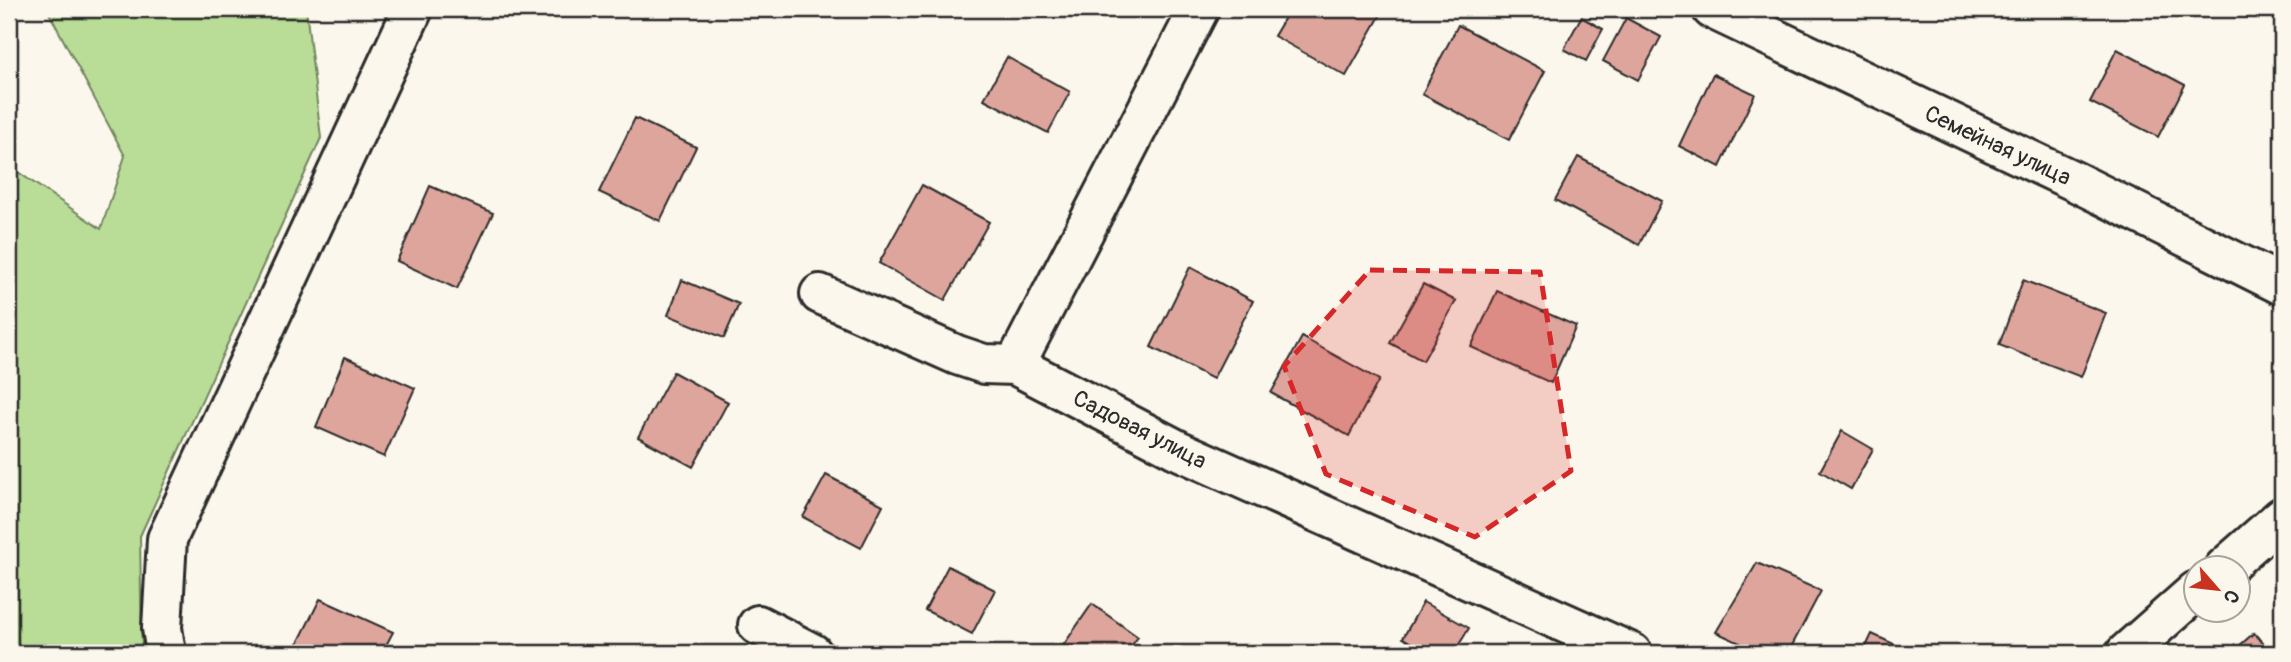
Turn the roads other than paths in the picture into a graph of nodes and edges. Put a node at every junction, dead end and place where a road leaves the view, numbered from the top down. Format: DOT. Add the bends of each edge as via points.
graph roads {
  1 [pos="413,9"];
  2 [pos="1199,9"];
  3 [pos="1713,9"];
  4 [pos="2282,285"];
  5 [pos="820,294"];
  6 [pos="1015,365"];
  7 [pos="2282,517"];
  8 [pos="2240,554"];
  9 [pos="2182,604"];
  10 [pos="758,625"];
  11 [pos="166,653"];
  12 [pos="812,653"];
  13 [pos="1632,653"];
  14 [pos="2126,653"];
  1 -- 11 [label="street" via="167,539 162,628"];
  2 -- 6 [label="street"];
  3 -- 4 [label="street, Семейная улица"];
  5 -- 6 [label="street" via="957,355 984,364"];
  6 -- 13 [label="street, Садовая улица" via="1178,450"];
  7 -- 8 [label="street"];
  9 -- 14 [label="street"];
  10 -- 12 [label="street"];
}
